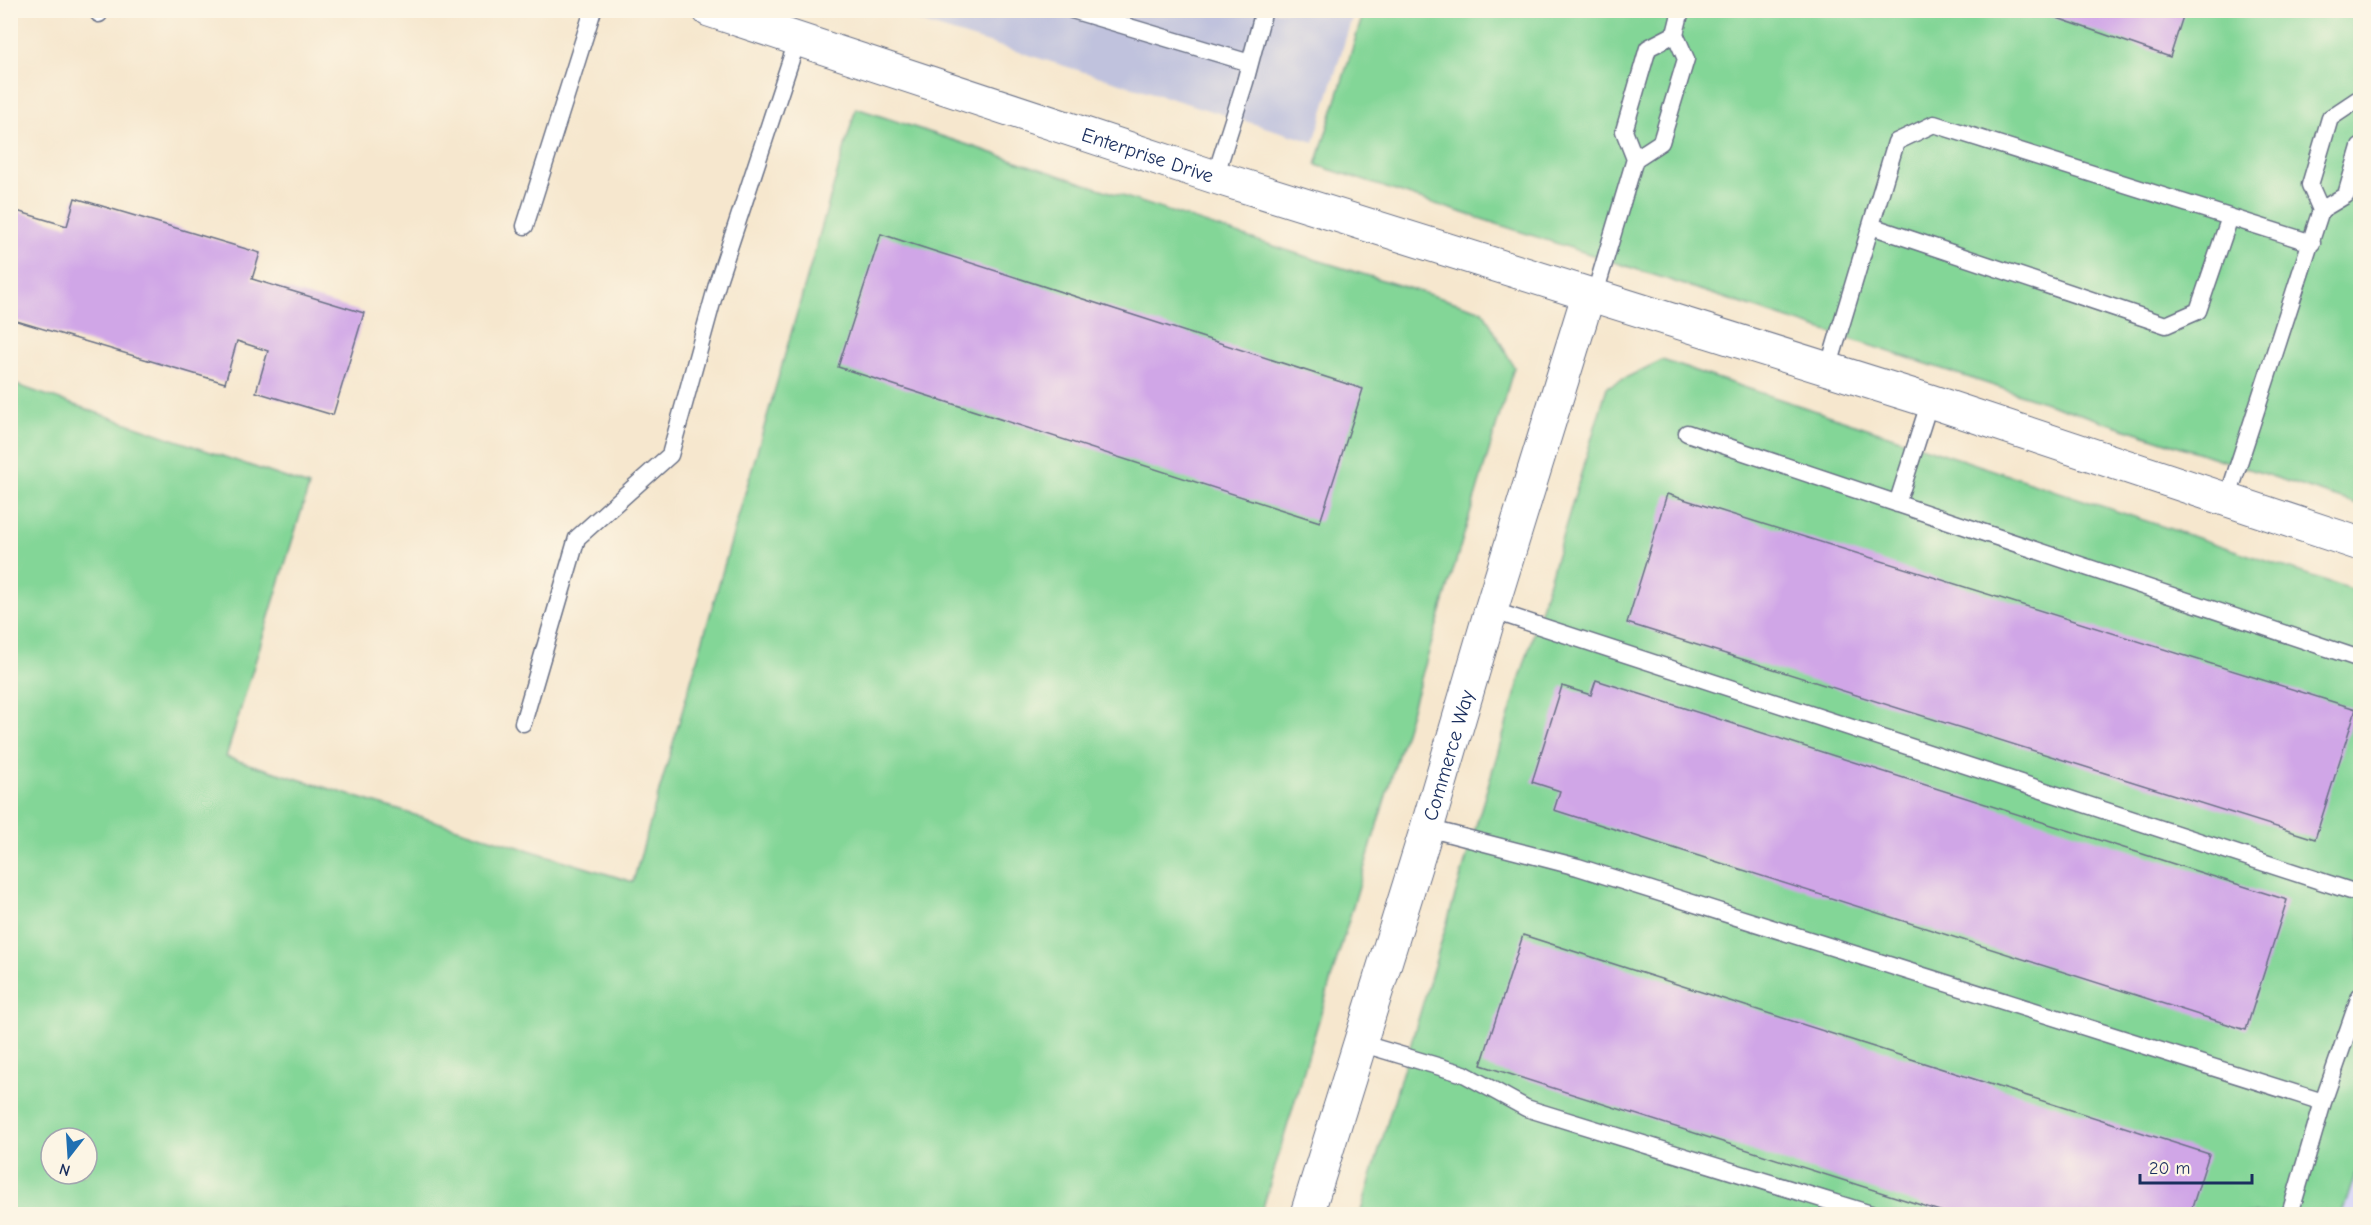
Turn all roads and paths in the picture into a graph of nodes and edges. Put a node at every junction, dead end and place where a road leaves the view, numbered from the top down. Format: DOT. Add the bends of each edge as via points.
graph roads {
  1 [pos="593,10"];
  2 [pos="709,10"];
  3 [pos="1072,10"];
  4 [pos="1264,10"];
  5 [pos="1681,10"];
  6 [pos="1675,34"];
  7 [pos="798,38"];
  8 [pos="1250,63"];
  9 [pos="2359,100"];
  10 [pos="2361,147"];
  11 [pos="1635,159"];
  12 [pos="1215,177"];
  13 [pos="2321,210"];
  14 [pos="2230,217"];
  15 [pos="525,226"];
  16 [pos="1871,226"];
  17 [pos="2312,243"];
  18 [pos="1591,296"];
  19 [pos="1828,369"];
  20 [pos="1930,402"];
  21 [pos="1687,434"];
  22 [pos="2227,500"];
  23 [pos="1897,504"];
  24 [pos="2361,544"];
  25 [pos="1491,610"];
  26 [pos="2361,658"];
  27 [pos="523,723"];
  28 [pos="1427,828"];
  29 [pos="2361,894"];
  30 [pos="2361,996"];
  31 [pos="1360,1043"];
  32 [pos="2323,1102"];
  33 [pos="1307,1215"];
  34 [pos="1871,1215"];
  35 [pos="2290,1215"];
  1 -- 15 [label="lane"];
  2 -- 7 [label="street, Enterprise Drive"];
  3 -- 8 [label="lane"];
  4 -- 8 [label="lane"];
  5 -- 6 [label="lane"];
  6 -- 11 [label="lane" via="1686,59 1661,142"];
  6 -- 11 [label="lane" via="1648,48 1624,131"];
  7 -- 12 [label="street, Enterprise Drive"];
  7 -- 27 [label="lane" via="718,281 670,455 577,538"];
  8 -- 12 [label="lane"];
  9 -- 13 [label="lane" via="2330,118 2310,184"];
  10 -- 13 [label="lane" via="2346,195"];
  11 -- 18 [label="lane"];
  12 -- 18 [label="street, Enterprise Drive"];
  13 -- 17 [label="lane"];
  14 -- 16 [label="lane" via="1934,124 1896,142"];
  14 -- 16 [label="lane" via="2198,311 2166,325"];
  14 -- 17 [label="lane"];
  16 -- 19 [label="lane"];
  17 -- 22 [label="lane"];
  18 -- 19 [label="street, Enterprise Drive"];
  18 -- 25 [label="street, Commerce Way"];
  19 -- 20 [label="street, Enterprise Drive"];
  20 -- 22 [label="street, Enterprise Drive"];
  20 -- 23 [label="lane"];
  21 -- 23 [label="lane"];
  22 -- 24 [label="street, Enterprise Drive"];
  23 -- 26 [label="lane"];
  25 -- 28 [label="street, Commerce Way"];
  25 -- 29 [label="lane"];
  28 -- 31 [label="street, Commerce Way"];
  28 -- 32 [label="lane" via="1578,867"];
  30 -- 32 [label="lane"];
  31 -- 33 [label="street, Commerce Way"];
  31 -- 34 [label="lane" via="1464,1074 1526,1108"];
  32 -- 35 [label="lane"];
}
